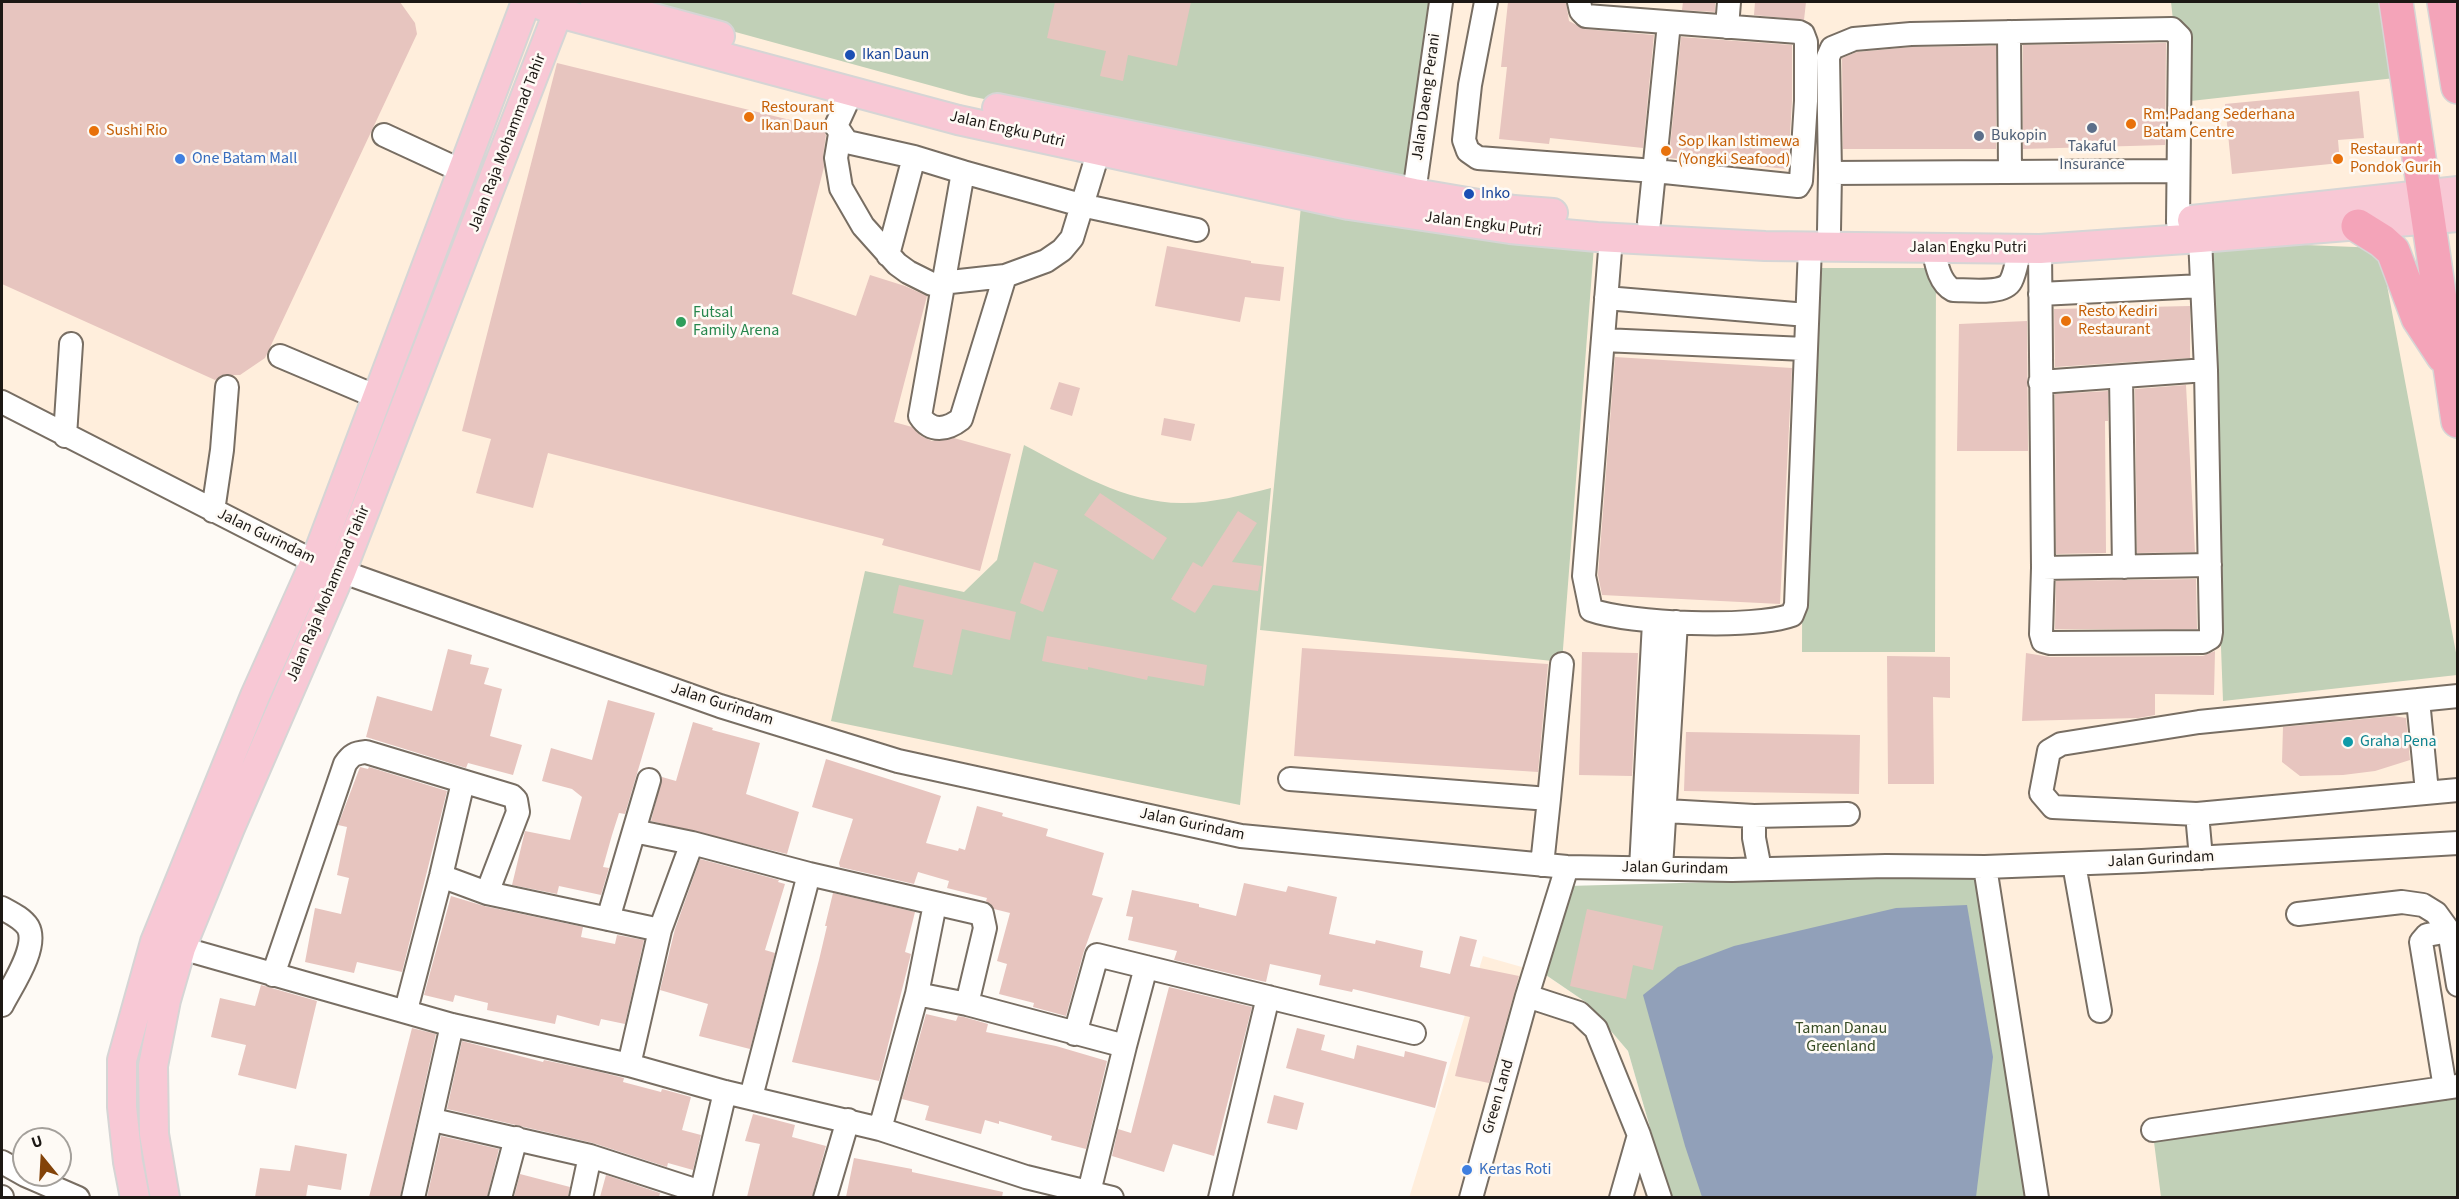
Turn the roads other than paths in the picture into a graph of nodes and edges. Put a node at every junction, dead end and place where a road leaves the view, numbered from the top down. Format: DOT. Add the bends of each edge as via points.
graph roads {
  1 [pos="526,2"];
  2 [pos="595,2"];
  3 [pos="1441,2"];
  4 [pos="1486,2"];
  5 [pos="1579,2"];
  6 [pos="1729,2"];
  7 [pos="2396,2"];
  8 [pos="2444,2"];
  9 [pos="552,5"];
  10 [pos="1669,23"];
  11 [pos="1727,27"];
  12 [pos="2009,32"];
  13 [pos="2457,87"];
  14 [pos="852,91"];
  15 [pos="840,134"];
  16 [pos="384,135"];
  17 [pos="1100,150"];
  18 [pos="914,157"];
  19 [pos="462,171"];
  20 [pos="1654,171"];
  21 [pos="2177,171"];
  22 [pos="963,172"];
  23 [pos="2010,172"];
  24 [pos="1830,173"];
  25 [pos="2457,191"];
  26 [pos="1414,193"];
  27 [pos="1081,205"];
  28 [pos="2437,211"];
  29 [pos="1649,222"];
  30 [pos="2358,226"];
  31 [pos="1197,230"];
  32 [pos="2189,230"];
  33 [pos="1611,238"];
  34 [pos="1819,239"];
  35 [pos="1933,248"];
  36 [pos="2030,249"];
  37 [pos="888,255"];
  38 [pos="1005,276"];
  39 [pos="943,284"];
  40 [pos="2202,286"];
  41 [pos="2040,294"];
  42 [pos="1606,298"];
  43 [pos="1808,315"];
  44 [pos="1602,340"];
  45 [pos="71,344"];
  46 [pos="1805,349"];
  47 [pos="280,356"];
  48 [pos="2449,365"];
  49 [pos="2206,370"];
  50 [pos="2121,376"];
  51 [pos="2040,382"];
  52 [pos="227,387"];
  53 [pos="376,397"];
  54 [pos="2,402"];
  55 [pos="2457,422"];
  56 [pos="65,436"];
  57 [pos="213,511"];
  58 [pos="2210,566"];
  59 [pos="328,567"];
  60 [pos="2124,567"];
  61 [pos="2043,568"];
  62 [pos="1665,622"];
  63 [pos="1562,664"];
  64 [pos="2457,696"];
  65 [pos="2418,700"];
  66 [pos="1290,779"];
  67 [pos="649,780"];
  68 [pos="463,782"];
  69 [pos="2457,790"];
  70 [pos="2427,792"];
  71 [pos="1549,799"];
  72 [pos="1666,811"];
  73 [pos="1848,814"];
  74 [pos="2197,814"];
  75 [pos="1754,816"];
  76 [pos="634,831"];
  77 [pos="692,843"];
  78 [pos="2457,843"];
  79 [pos="2201,858"];
  80 [pos="2074,864"];
  81 [pos="1542,865"];
  82 [pos="1567,867"];
  83 [pos="1985,867"];
  84 [pos="1651,868"];
  85 [pos="1760,869"];
  86 [pos="809,874"];
  87 [pos="441,876"];
  88 [pos="487,893"];
  89 [pos="935,904"];
  90 [pos="2,908"];
  91 [pos="2298,914"];
  92 [pos="608,919"];
  93 [pos="660,930"];
  94 [pos="2449,931"];
  95 [pos="168,945"];
  96 [pos="1146,967"];
  97 [pos="273,975"];
  98 [pos="2457,985"];
  99 [pos="917,994"];
  100 [pos="1527,996"];
  101 [pos="1268,997"];
  102 [pos="966,1004"];
  103 [pos="2,1005"];
  104 [pos="406,1010"];
  105 [pos="2100,1011"];
  106 [pos="452,1025"];
  107 [pos="1414,1033"];
  108 [pos="1075,1034"];
  109 [pos="1125,1046"];
  110 [pos="628,1065"];
  111 [pos="2451,1087"];
  112 [pos="725,1092"];
  113 [pos="751,1097"];
  114 [pos="433,1120"];
  115 [pos="848,1120"];
  116 [pos="880,1129"];
  117 [pos="2153,1130"];
  118 [pos="1639,1135"];
  119 [pos="516,1138"];
  120 [pos="590,1156"];
  121 [pos="2,1162"];
  122 [pos="1024,1187"];
  123 [pos="1056,1191"];
  124 [pos="1089,1192"];
  125 [pos="700,1195"];
  126 [pos="78,1197"];
  127 [pos="135,1197"];
  128 [pos="165,1197"];
  129 [pos="413,1197"];
  130 [pos="500,1197"];
  131 [pos="581,1197"];
  132 [pos="825,1197"];
  133 [pos="1112,1197"];
  134 [pos="1220,1197"];
  135 [pos="1471,1197"];
  136 [pos="1621,1197"];
  137 [pos="1660,1197"];
  138 [pos="2037,1197"];
  1 -- 19 [label="main road, Jalan Raja Mohammad Tahir"];
  2 -- 26 [label="main road, Jalan Engku Putri" via="971,103"];
  3 -- 26 [label="street, Jalan Daeng Perani"];
  4 -- 20 [label="street" via="1470,85 1464,140 1468,151 1478,158"];
  5 -- 10 [label="street" via="1586,16"];
  6 -- 11 [label="street"];
  7 -- 28 [label="highway"];
  8 -- 13 [label="highway"];
  9 -- 14 [label="main road, Jalan Engku Putri"];
  9 -- 59 [label="main road, Jalan Raja Mohammad Tahir"];
  10 -- 11 [label="street"];
  10 -- 20 [label="street"];
  11 -- 20 [label="street" via="1799,32 1805,38 1801,181 1796,187"];
  12 -- 21 [label="street" via="2177,32"];
  12 -- 23 [label="street"];
  12 -- 24 [label="street" via="1854,39 1833,48 1828,57"];
  14 -- 15 [label="street" via="836,126"];
  14 -- 17 [label="main road, Jalan Engku Putri" via="958,120"];
  15 -- 18 [label="street" via="847,142"];
  15 -- 37 [label="street" via="836,158 841,188 863,226"];
  16 -- 19 [label="street"];
  17 -- 27 [label="street"];
  17 -- 33 [label="main road, Jalan Engku Putri" via="1360,207 1510,229"];
  18 -- 22 [label="street"];
  18 -- 37 [label="street"];
  19 -- 53 [label="main road, Jalan Raja Mohammad Tahir"];
  20 -- 29 [label="street"];
  21 -- 23 [label="street"];
  21 -- 32 [label="street"];
  22 -- 27 [label="street"];
  22 -- 39 [label="street"];
  23 -- 24 [label="street"];
  24 -- 34 [label="street"];
  25 -- 28 [label="main road, Jalan Engku Putri"];
  26 -- 29 [label="main road, Jalan Engku Putri" via="1515,210"];
  27 -- 31 [label="street"];
  27 -- 38 [label="street" via="1072,238 1062,250 1046,261"];
  28 -- 30 [label="main road, Jalan Engku Putri"];
  28 -- 32 [label="main road, Jalan Engku Putri"];
  28 -- 48 [label="highway"];
  29 -- 34 [label="main road, Jalan Engku Putri"];
  30 -- 32 [label="main road, Jalan Engku Putri"];
  30 -- 48 [label="highway" via="2393,251 2418,318"];
  32 -- 34 [label="main road, Jalan Engku Putri" via="1855,233"];
  32 -- 36 [label="main road, Jalan Engku Putri"];
  32 -- 40 [label="street"];
  33 -- 34 [label="main road, Jalan Engku Putri"];
  33 -- 42 [label="street"];
  34 -- 35 [label="main road, Jalan Engku Putri"];
  34 -- 43 [label="street"];
  35 -- 36 [label="main road, Jalan Engku Putri"];
  35 -- 36 [label="street" via="1941,275 1953,290 1996,290 2008,286"];
  36 -- 41 [label="street"];
  37 -- 39 [label="street" via="908,272 932,284"];
  38 -- 39 [label="street"];
  38 -- 39 [label="street" via="961,419 936,429 925,424 920,416"];
  40 -- 41 [label="street"];
  40 -- 49 [label="street"];
  41 -- 51 [label="street"];
  42 -- 43 [label="street"];
  42 -- 44 [label="street"];
  43 -- 46 [label="street"];
  44 -- 46 [label="street"];
  44 -- 62 [label="street" via="1584,576 1588,603 1598,613"];
  45 -- 56 [label="street"];
  46 -- 62 [label="street" via="1796,605 1792,615 1741,622"];
  47 -- 53 [label="street"];
  48 -- 55 [label="highway"];
  49 -- 50 [label="street"];
  49 -- 58 [label="street"];
  50 -- 51 [label="street"];
  50 -- 60 [label="street"];
  51 -- 61 [label="street"];
  52 -- 57 [label="street"];
  53 -- 59 [label="main road, Jalan Raja Mohammad Tahir"];
  54 -- 56 [label="street, Jalan Gurindam"];
  56 -- 57 [label="street, Jalan Gurindam"];
  57 -- 59 [label="street, Jalan Gurindam"];
  58 -- 60 [label="street"];
  58 -- 61 [label="street" via="2211,632 2203,642 2047,643 2041,634"];
  59 -- 81 [label="street, Jalan Gurindam" via="720,706 898,761 1241,836"];
  59 -- 95 [label="main road, Jalan Raja Mohammad Tahir" via="255,696"];
  60 -- 61 [label="street"];
  62 -- 72 [label="street"];
  62 -- 84 [label="street"];
  63 -- 71 [label="street"];
  64 -- 65 [label="street"];
  65 -- 70 [label="street"];
  65 -- 74 [label="street" via="2144,729 2061,744 2049,751 2041,793 2053,807"];
  66 -- 71 [label="street"];
  67 -- 76 [label="street"];
  68 -- 87 [label="street"];
  68 -- 88 [label="street" via="512,796 518,806"];
  68 -- 97 [label="street" via="366,752 350,756"];
  69 -- 70 [label="street"];
  70 -- 74 [label="street"];
  71 -- 81 [label="street"];
  72 -- 75 [label="street"];
  72 -- 84 [label="street"];
  73 -- 75 [label="street"];
  74 -- 79 [label="street"];
  75 -- 85 [label="street"];
  76 -- 77 [label="street"];
  76 -- 92 [label="street"];
  77 -- 86 [label="street"];
  77 -- 93 [label="street"];
  78 -- 79 [label="street, Jalan Gurindam"];
  79 -- 80 [label="street, Jalan Gurindam"];
  80 -- 83 [label="street, Jalan Gurindam"];
  80 -- 105 [label="street"];
  81 -- 82 [label="street, Jalan Gurindam"];
  82 -- 84 [label="street, Jalan Gurindam"];
  82 -- 100 [label="street, Green Land"];
  83 -- 85 [label="street, Jalan Gurindam"];
  83 -- 138 [label="street"];
  84 -- 85 [label="street, Jalan Gurindam"];
  86 -- 89 [label="street"];
  86 -- 113 [label="street"];
  87 -- 88 [label="street"];
  87 -- 104 [label="street"];
  88 -- 92 [label="street"];
  89 -- 99 [label="street"];
  89 -- 102 [label="street" via="982,915 985,928"];
  90 -- 103 [label="street" via="28,927 32,941"];
  91 -- 94 [label="street" via="2402,902 2423,905 2436,913"];
  92 -- 93 [label="street"];
  93 -- 110 [label="street"];
  94 -- 98 [label="street"];
  94 -- 111 [label="street" via="2427,934 2421,942"];
  95 -- 97 [label="street"];
  95 -- 127 [label="main road, Jalan Raja Mohammad Tahir" via="122,1060 122,1107"];
  95 -- 128 [label="main road, Jalan Raja Mohammad Tahir" via="166,1000 153,1066 154,1134"];
  96 -- 101 [label="street"];
  96 -- 108 [label="street" via="1097,955"];
  96 -- 109 [label="street"];
  97 -- 104 [label="street"];
  99 -- 102 [label="street"];
  99 -- 116 [label="street"];
  100 -- 118 [label="street" via="1579,1013 1596,1029"];
  100 -- 135 [label="street, Green Land"];
  101 -- 107 [label="street"];
  101 -- 134 [label="street"];
  102 -- 108 [label="street"];
  104 -- 106 [label="street"];
  106 -- 110 [label="street"];
  106 -- 114 [label="street"];
  108 -- 109 [label="street"];
  109 -- 124 [label="street"];
  110 -- 112 [label="street"];
  111 -- 117 [label="street"];
  112 -- 113 [label="street"];
  112 -- 125 [label="street"];
  113 -- 115 [label="street"];
  114 -- 119 [label="street"];
  114 -- 129 [label="street"];
  115 -- 116 [label="street"];
  115 -- 132 [label="street"];
  116 -- 122 [label="street"];
  118 -- 136 [label="street"];
  118 -- 137 [label="street"];
  119 -- 120 [label="street"];
  119 -- 130 [label="street"];
  120 -- 125 [label="street"];
  120 -- 131 [label="street"];
  121 -- 126 [label="street"];
  122 -- 123 [label="street"];
  123 -- 124 [label="street"];
  124 -- 133 [label="street"];
}
